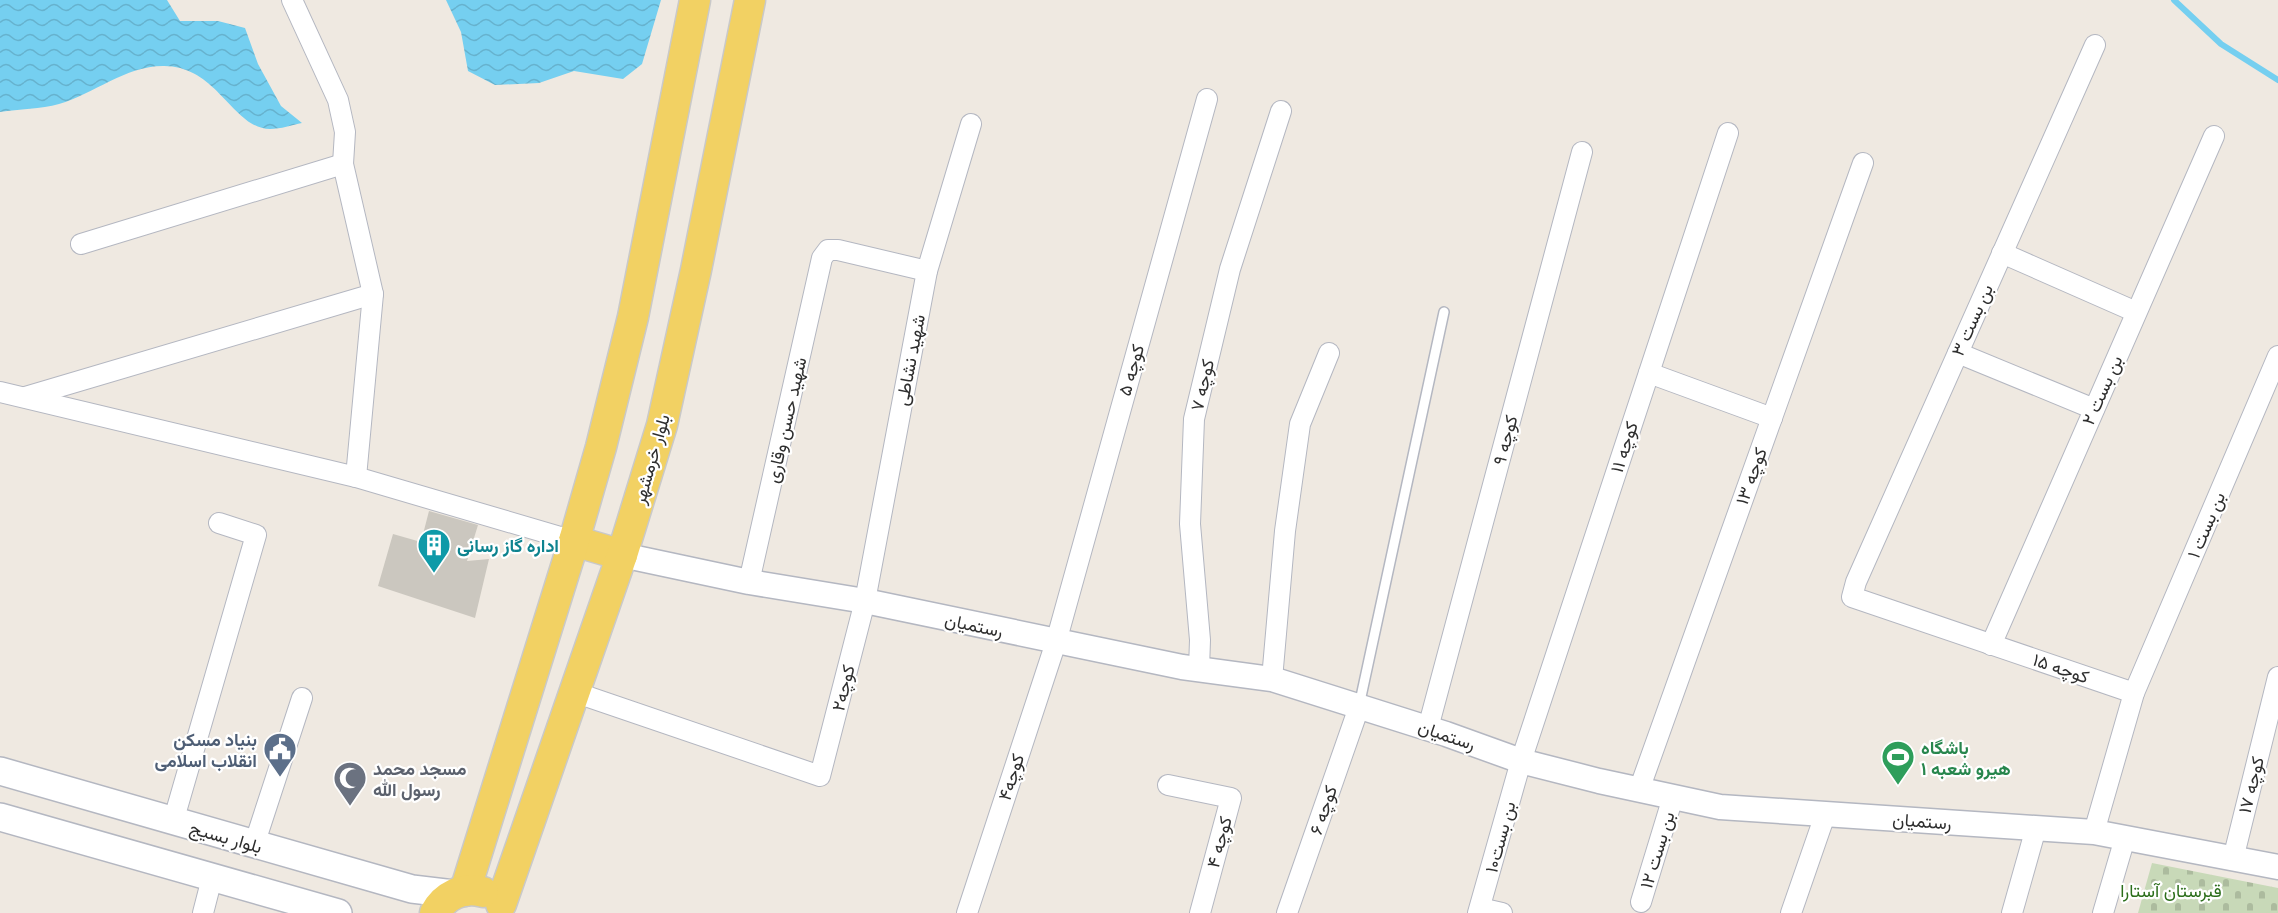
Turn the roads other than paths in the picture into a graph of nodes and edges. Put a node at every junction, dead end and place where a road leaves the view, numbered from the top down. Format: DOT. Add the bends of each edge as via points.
graph roads {
  1 [pos="292,0"];
  2 [pos="694,0"];
  3 [pos="750,0"];
  4 [pos="2095,45"];
  5 [pos="1207,99"];
  6 [pos="1281,111"];
  7 [pos="971,124"];
  8 [pos="1728,133"];
  9 [pos="2214,136"];
  10 [pos="1582,152"];
  11 [pos="1863,163"];
  12 [pos="343,164"];
  13 [pos="81,244"];
  14 [pos="2002,252"];
  15 [pos="927,271"];
  16 [pos="373,294"];
  17 [pos="1444,312"];
  18 [pos="2136,312"];
  19 [pos="1329,353"];
  20 [pos="1958,353"];
  21 [pos="2278,356"];
  22 [pos="1649,373"];
  23 [pos="0,392"];
  24 [pos="23,398"];
  25 [pos="2094,410"];
  26 [pos="1772,418"];
  27 [pos="356,477"];
  28 [pos="219,523"];
  29 [pos="574,541"];
  30 [pos="622,555"];
  31 [pos="749,582"];
  32 [pos="1852,597"];
  33 [pos="865,601"];
  34 [pos="1056,642"];
  35 [pos="1991,645"];
  36 [pos="1198,669"];
  37 [pos="2278,676"];
  38 [pos="1272,679"];
  39 [pos="574,692"];
  40 [pos="2134,693"];
  41 [pos="302,698"];
  42 [pos="1359,707"];
  43 [pos="1428,728"];
  44 [pos="1521,760"];
  45 [pos="0,771"];
  46 [pos="1168,785"];
  47 [pos="1639,790"];
  48 [pos="1673,797"];
  49 [pos="1825,815"];
  50 [pos="0,817"];
  51 [pos="173,822"];
  52 [pos="2036,828"];
  53 [pos="2094,832"];
  54 [pos="2125,838"];
  55 [pos="254,845"];
  56 [pos="2233,859"];
  57 [pos="2278,867"];
  58 [pos="212,878"];
  59 [pos="452,899"];
  60 [pos="1641,902"];
  61 [pos="504,909"];
  62 [pos="1479,911"];
  63 [pos="203,913"];
  64 [pos="338,913"];
  65 [pos="967,913"];
  66 [pos="1200,913"];
  67 [pos="1287,913"];
  68 [pos="1502,913"];
  69 [pos="1791,913"];
  70 [pos="2012,913"];
  71 [pos="2103,913"];
  1 -- 12 [label="street" via="338,100 345,132"];
  2 -- 29 [label="main road" via="633,317"];
  3 -- 30 [label="main road, بلوار خرمشهر" via="662,424"];
  4 -- 14 [label="street, بن بست ۳"];
  5 -- 34 [label="street, کوچه ۵"];
  6 -- 36 [label="street, کوچه ۷" via="1230,269 1194,419 1190,524 1200,640"];
  7 -- 15 [label="street, شهید نشاطی"];
  8 -- 22 [label="street, کوچه ۱۱"];
  9 -- 18 [label="street, بن بست ۲"];
  10 -- 43 [label="street, کوچه ۹"];
  11 -- 26 [label="street, کوچه ۱۳"];
  12 -- 13 [label="street"];
  12 -- 16 [label="street"];
  14 -- 18 [label="street"];
  14 -- 20 [label="street, بن بست ۳"];
  15 -- 31 [label="street, شهید حسن وقاری" via="838,250 828,249 822,258"];
  15 -- 33 [label="street, شهید نشاطی"];
  16 -- 24 [label="street"];
  16 -- 27 [label="street"];
  17 -- 42 [label="lane"];
  18 -- 25 [label="street, بن بست ۲"];
  19 -- 38 [label="street" via="1300,424 1285,531"];
  20 -- 25 [label="street"];
  20 -- 32 [label="street, بن بست ۳"];
  21 -- 40 [label="street, بن بست ۱"];
  22 -- 26 [label="street"];
  22 -- 44 [label="street, کوچه ۱۱"];
  23 -- 24 [label="street"];
  24 -- 27 [label="street"];
  25 -- 35 [label="street, بن بست ۲"];
  26 -- 47 [label="street, کوچه ۱۳"];
  27 -- 29 [label="street"];
  28 -- 51 [label="street" via="256,535"];
  29 -- 30 [label="main road"];
  29 -- 59 [label="main road"];
  30 -- 31 [label="street, رستمیان"];
  30 -- 39 [label="main road, بلوار خرمشهر"];
  31 -- 33 [label="street, رستمیان"];
  32 -- 35 [label="street, کوچه ۱۵"];
  33 -- 34 [label="street, رستمیان"];
  33 -- 39 [label="street, کوچه۲" via="820,776"];
  34 -- 36 [label="street, رستمیان"];
  34 -- 65 [label="street, کوچه۴"];
  35 -- 40 [label="street, کوچه ۱۵"];
  36 -- 38 [label="street, رستمیان"];
  37 -- 56 [label="street, کوچه ۱۷"];
  38 -- 42 [label="street, رستمیان"];
  39 -- 61 [label="main road, بلوار خرمشهر"];
  40 -- 53 [label="street"];
  41 -- 55 [label="street"];
  42 -- 43 [label="street, رستمیان"];
  42 -- 67 [label="street, کوچه ۶"];
  43 -- 44 [label="street, رستمیان"];
  44 -- 47 [label="street, رستمیان"];
  44 -- 62 [label="street, بن بست۱۰"];
  45 -- 51 [label="main road, بلوار بسیج"];
  46 -- 66 [label="street, کوچه ۴" via="1231,798"];
  47 -- 48 [label="street, رستمیان"];
  48 -- 49 [label="street, رستمیان" via="1720,807"];
  48 -- 60 [label="street, بن بست ۱۲"];
  49 -- 52 [label="street, رستمیان"];
  49 -- 69 [label="street"];
  50 -- 58 [label="main road"];
  51 -- 55 [label="main road, بلوار بسیج"];
  52 -- 53 [label="street, رستمیان"];
  52 -- 70 [label="street"];
  53 -- 54 [label="street, رستمیان"];
  54 -- 56 [label="street, رستمیان"];
  54 -- 71 [label="street"];
  55 -- 59 [label="main road, بلوار بسیج"];
  56 -- 57 [label="street, رستمیان"];
  58 -- 63 [label="street"];
  58 -- 64 [label="main road"];
  59 -- 61 [label="main road" via="479,891"];
  62 -- 68 [label="street"];
}
